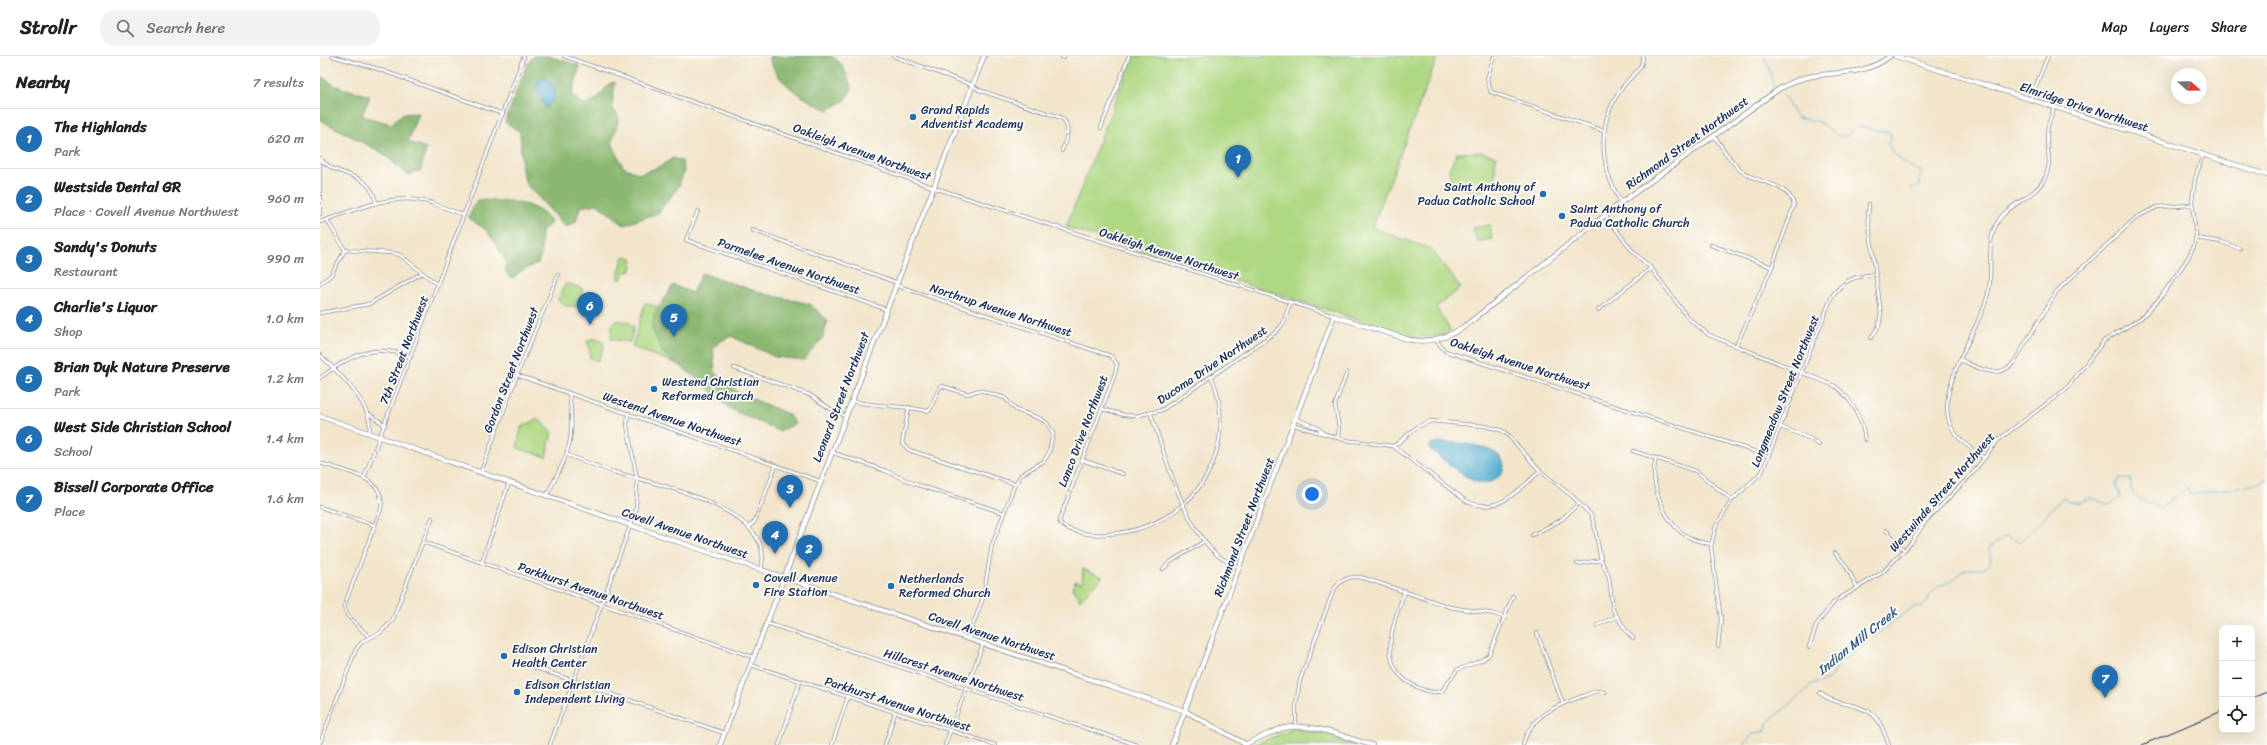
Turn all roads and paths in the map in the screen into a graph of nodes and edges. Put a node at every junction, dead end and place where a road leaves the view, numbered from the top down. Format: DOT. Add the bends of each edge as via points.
graph roads {
  1 [pos="332,56"];
  2 [pos="524,56"];
  3 [pos="564,56"];
  4 [pos="893,56"];
  5 [pos="984,56"];
  6 [pos="1129,56"];
  7 [pos="1494,56"];
  8 [pos="1644,56"];
  9 [pos="1890,56"];
  10 [pos="1895,56"];
  11 [pos="2048,56"];
  12 [pos="972,84"];
  13 [pos="2030,100"];
  14 [pos="2054,108"];
  15 [pos="503,114"];
  16 [pos="1101,128"];
  17 [pos="1604,131"];
  18 [pos="1714,136"];
  19 [pos="1062,151"];
  20 [pos="2203,155"];
  21 [pos="320,159"];
  22 [pos="2267,175"];
  23 [pos="932,187"];
  24 [pos="376,202"];
  25 [pos="1622,202"];
  26 [pos="1869,204"];
  27 [pos="2192,205"];
  28 [pos="698,211"];
  29 [pos="320,214"];
  30 [pos="464,215"];
  31 [pos="1605,216"];
  32 [pos="327,220"];
  33 [pos="320,222"];
  34 [pos="752,230"];
  35 [pos="2196,238"];
  36 [pos="1711,245"];
  37 [pos="2240,249"];
  38 [pos="345,250"];
  39 [pos="1772,267"];
  40 [pos="1651,268"];
  41 [pos="422,273"];
  42 [pos="1876,274"];
  43 [pos="558,275"];
  44 [pos="320,284"];
  45 [pos="895,284"];
  46 [pos="438,285"];
  47 [pos="1290,302"];
  48 [pos="885,309"];
  49 [pos="1598,310"];
  50 [pos="320,313"];
  51 [pos="1334,316"];
  52 [pos="1871,338"];
  53 [pos="1436,340"];
  54 [pos="1736,346"];
  55 [pos="1102,352"];
  56 [pos="320,354"];
  57 [pos="411,357"];
  58 [pos="1961,360"];
  59 [pos="334,368"];
  60 [pos="734,368"];
  61 [pos="1347,372"];
  62 [pos="1802,372"];
  63 [pos="517,375"];
  64 [pos="1212,377"];
  65 [pos="320,378"];
  66 [pos="569,393"];
  67 [pos="850,400"];
  68 [pos="909,407"];
  69 [pos="1102,409"];
  70 [pos="628,413"];
  71 [pos="368,414"];
  72 [pos="1151,414"];
  73 [pos="320,416"];
  74 [pos="845,416"];
  75 [pos="1296,419"];
  76 [pos="385,424"];
  77 [pos="1294,425"];
  78 [pos="1781,427"];
  79 [pos="368,433"];
  80 [pos="1324,433"];
  81 [pos="379,437"];
  82 [pos="1338,438"];
  83 [pos="1865,440"];
  84 [pos="1819,445"];
  85 [pos="1393,446"];
  86 [pos="1633,451"];
  87 [pos="831,452"];
  88 [pos="568,455"];
  89 [pos="1769,456"];
  90 [pos="1656,458"];
  91 [pos="1984,458"];
  92 [pos="1082,460"];
  93 [pos="320,463"];
  94 [pos="776,465"];
  95 [pos="1540,471"];
  96 [pos="481,473"];
  97 [pos="1123,474"];
  98 [pos="364,478"];
  99 [pos="637,478"];
  100 [pos="820,481"];
  101 [pos="509,483"];
  102 [pos="1015,484"];
  103 [pos="547,496"];
  104 [pos="1732,500"];
  105 [pos="1579,503"];
  106 [pos="1183,506"];
  107 [pos="320,507"];
  108 [pos="1004,514"];
  109 [pos="432,518"];
  110 [pos="374,526"];
  111 [pos="631,526"];
  112 [pos="749,527"];
  113 [pos="1886,530"];
  114 [pos="1532,535"];
  115 [pos="1205,541"];
  116 [pos="423,542"];
  117 [pos="1711,544"];
  118 [pos="1904,550"];
  119 [pos="1835,553"];
  120 [pos="1601,560"];
  121 [pos="482,562"];
  122 [pos="1577,564"];
  123 [pos="1240,568"];
  124 [pos="1163,569"];
  125 [pos="761,570"];
  126 [pos="783,577"];
  127 [pos="1857,587"];
  128 [pos="1404,590"];
  129 [pos="1513,596"];
  130 [pos="602,604"];
  131 [pos="1616,617"];
  132 [pos="1505,618"];
  133 [pos="766,623"];
  134 [pos="1597,625"];
  135 [pos="1537,633"];
  136 [pos="369,638"];
  137 [pos="1633,638"];
  138 [pos="968,639"];
  139 [pos="983,644"];
  140 [pos="1718,646"];
  141 [pos="1809,647"];
  142 [pos="753,657"];
  143 [pos="516,661"];
  144 [pos="750,664"];
  145 [pos="573,681"];
  146 [pos="800,681"];
  147 [pos="967,689"];
  148 [pos="1605,692"];
  149 [pos="1820,693"];
  150 [pos="848,696"];
  151 [pos="1563,704"];
  152 [pos="1185,711"];
  153 [pos="895,712"];
  154 [pos="1296,726"];
  155 [pos="952,730"];
  156 [pos="724,733"];
  157 [pos="320,743"];
  158 [pos="550,745"];
  159 [pos="720,745"];
  160 [pos="779,745"];
  161 [pos="832,745"];
  162 [pos="884,745"];
  163 [pos="945,745"];
  164 [pos="995,745"];
  165 [pos="1137,745"];
  166 [pos="1172,745"];
  167 [pos="1244,745"];
  168 [pos="1372,745"];
  169 [pos="1523,745"];
  170 [pos="1889,745"];
  1 -- 15 [label="street" via="375,68"];
  2 -- 15 [label="street, 7th Street Northwest"];
  3 -- 23 [label="street, Oakleigh Avenue Northwest"];
  4 -- 12 [label="street"];
  5 -- 12 [label="street, Leonard Street Northwest"];
  6 -- 16 [label="street"];
  7 -- 17 [label="street" via="1486,80 1491,92"];
  8 -- 17 [label="street" via="1638,70 1617,95 1606,118"];
  9 -- 18 [label="street, Richmond Street Northwest" via="1876,66 1861,71 1813,76 1792,82"];
  10 -- 13 [label="street, Elmridge Drive Northwest"];
  11 -- 13 [label="street"];
  12 -- 19 [label="street" via="979,90 1062,118 1068,130"];
  12 -- 23 [label="street, Leonard Street Northwest"];
  13 -- 14 [label="street, Elmridge Drive Northwest"];
  14 -- 20 [label="street, Elmridge Drive Northwest"];
  14 -- 58 [label="street" via="2047,133 2049,169 2040,186 2006,211 1993,230 1990,248 1992,273 1988,295"];
  15 -- 30 [label="street, 7th Street Northwest"];
  17 -- 25 [label="street" via="1603,152 1607,173"];
  18 -- 25 [label="street, Richmond Street Northwest"];
  18 -- 39 [label="street" via="1742,172 1781,188 1792,199 1792,213"];
  20 -- 22 [label="street, Elmridge Drive Northwest"];
  20 -- 27 [label="street, Westwinde Street Northwest" via="2195,179"];
  21 -- 24 [label="street" via="333,168 360,179 374,193"];
  21 -- 29 [label="street"];
  23 -- 45 [label="street, Leonard Street Northwest"];
  23 -- 47 [label="street, Oakleigh Avenue Northwest"];
  24 -- 30 [label="street" via="393,200 431,203"];
  24 -- 32 [label="street"];
  25 -- 31 [label="street, Richmond Street Northwest"];
  26 -- 42 [label="street" via="1868,217"];
  27 -- 35 [label="street, Westwinde Street Northwest"];
  27 -- 58 [label="street" via="2157,207 2137,217 2057,291 2008,368 1992,372"];
  28 -- 48 [label="street, Parmelee Avenue Northwest" via="686,240"];
  30 -- 46 [label="street, 7th Street Northwest"];
  31 -- 40 [label="street" via="1634,253"];
  31 -- 53 [label="street, Richmond Street Northwest" via="1465,326 1447,337"];
  32 -- 33 [label="street"];
  32 -- 38 [label="street"];
  34 -- 45 [label="street, Northrup Avenue Northwest"];
  35 -- 37 [label="street" via="2222,242"];
  35 -- 91 [label="street, Westwinde Street Northwest" via="2188,258 2155,305 2141,318 2104,341 2068,387 1998,440"];
  36 -- 39 [label="street"];
  38 -- 41 [label="street" via="400,255"];
  38 -- 44 [label="street" via="331,275"];
  39 -- 54 [label="street"];
  40 -- 49 [label="street"];
  40 -- 54 [label="street" via="1688,318 1709,335"];
  41 -- 46 [label="street"];
  41 -- 50 [label="street" via="369,304"];
  42 -- 52 [label="street" via="1881,316 1876,332"];
  42 -- 62 [label="street, Longmeadow Street Northwest" via="1856,277 1840,286 1832,296"];
  43 -- 63 [label="street, Gordon Street Northwest"];
  45 -- 48 [label="street, Leonard Street Northwest"];
  45 -- 55 [label="street, Northrup Avenue Northwest"];
  46 -- 57 [label="street, 7th Street Northwest"];
  47 -- 51 [label="street, Oakleigh Avenue Northwest"];
  47 -- 64 [label="street, Ducoma Drive Northwest" via="1283,324 1276,332"];
  48 -- 67 [label="street, Leonard Street Northwest"];
  51 -- 53 [label="street, Oakleigh Avenue Northwest" via="1410,340"];
  51 -- 75 [label="street, Richmond Street Northwest"];
  53 -- 89 [label="street, Oakleigh Avenue Northwest" via="1445,351"];
  54 -- 62 [label="street"];
  55 -- 69 [label="street, Lanco Drive Northwest" via="1112,356 1117,369"];
  56 -- 59 [label="street"];
  57 -- 59 [label="street" via="392,351 372,351 349,358"];
  57 -- 76 [label="street, 7th Street Northwest"];
  58 -- 91 [label="street" via="1949,388 1947,414 1959,438"];
  59 -- 65 [label="street"];
  59 -- 71 [label="street"];
  60 -- 74 [label="street" via="810,395"];
  61 -- 82 [label="street" via="1335,405"];
  62 -- 78 [label="street, Longmeadow Street Northwest"];
  62 -- 83 [label="street" via="1828,382 1843,393 1851,402"];
  63 -- 66 [label="street, Westend Avenue Northwest"];
  63 -- 96 [label="street, Gordon Street Northwest"];
  64 -- 72 [label="street, Ducoma Drive Northwest" via="1172,405"];
  64 -- 106 [label="street" via="1220,406 1221,436 1209,471 1199,488"];
  66 -- 70 [label="street, Westend Avenue Northwest"];
  66 -- 88 [label="street" via="573,430"];
  67 -- 68 [label="street" via="870,405"];
  67 -- 74 [label="street, Leonard Street Northwest"];
  68 -- 102 [label="street" via="902,443 909,450"];
  68 -- 102 [label="street" via="930,410 942,386 968,394 979,390 1005,398 1016,410 1047,423 1053,433 1049,453 1044,461 1022,474"];
  69 -- 72 [label="street, Ducoma Drive Northwest" via="1124,415"];
  69 -- 92 [label="street, Lanco Drive Northwest"];
  70 -- 94 [label="street, Westend Avenue Northwest"];
  70 -- 99 [label="street" via="627,425"];
  71 -- 76 [label="street"];
  71 -- 79 [label="street" via="371,425"];
  72 -- 106 [label="street"];
  73 -- 79 [label="street, Covell Avenue Northwest"];
  74 -- 87 [label="street, Leonard Street Northwest"];
  75 -- 77 [label="street, Richmond Street Northwest"];
  75 -- 80 [label="street"];
  76 -- 81 [label="street, 7th Street Northwest"];
  77 -- 80 [label="street" via="1316,433"];
  77 -- 123 [label="street, Richmond Street Northwest"];
  78 -- 84 [label="street"];
  78 -- 89 [label="street, Longmeadow Street Northwest"];
  79 -- 81 [label="street, Covell Avenue Northwest"];
  80 -- 82 [label="street"];
  81 -- 96 [label="street, Covell Avenue Northwest"];
  81 -- 98 [label="street, 7th Street Northwest"];
  82 -- 85 [label="street"];
  85 -- 95 [label="street" via="1417,427 1431,421 1485,426 1501,430 1508,435"];
  85 -- 95 [label="street" via="1466,501 1475,505 1502,503"];
  86 -- 90 [label="street"];
  87 -- 100 [label="street, Leonard Street Northwest"];
  87 -- 108 [label="street"];
  88 -- 99 [label="street"];
  88 -- 103 [label="street"];
  89 -- 104 [label="street, Longmeadow Street Northwest" via="1760,476"];
  90 -- 104 [label="street" via="1702,474"];
  90 -- 117 [label="street" via="1654,480 1669,518 1686,536"];
  91 -- 118 [label="street, Westwinde Street Northwest" via="1972,474 1925,522"];
  92 -- 97 [label="street"];
  92 -- 106 [label="street, Lanco Drive Northwest" via="1059,521 1061,525 1089,535 1117,533 1146,526"];
  93 -- 98 [label="street"];
  94 -- 100 [label="street, Westend Avenue Northwest"];
  94 -- 112 [label="street" via="755,522"];
  95 -- 105 [label="street"];
  96 -- 101 [label="street, Covell Avenue Northwest"];
  98 -- 110 [label="street" via="374,484 381,496 381,509"];
  99 -- 111 [label="street" via="638,498"];
  99 -- 112 [label="street" via="693,496 725,511"];
  100 -- 126 [label="street, Leonard Street Northwest"];
  101 -- 103 [label="street, Covell Avenue Northwest"];
  101 -- 121 [label="street"];
  102 -- 108 [label="street"];
  103 -- 111 [label="street, Covell Avenue Northwest"];
  104 -- 117 [label="street, Longmeadow Street Northwest" via="1718,522"];
  105 -- 114 [label="street" via="1561,520"];
  105 -- 120 [label="street" via="1591,515"];
  106 -- 115 [label="street"];
  107 -- 110 [label="street"];
  108 -- 138 [label="street" via="989,554 983,598"];
  109 -- 116 [label="street"];
  110 -- 136 [label="street" via="344,606 347,615"];
  111 -- 125 [label="street, Covell Avenue Northwest"];
  111 -- 130 [label="street"];
  112 -- 125 [label="street" via="763,551"];
  113 -- 118 [label="street"];
  115 -- 123 [label="street" via="1217,555"];
  115 -- 124 [label="street"];
  116 -- 121 [label="street, Parkhurst Avenue Northwest"];
  116 -- 136 [label="street" via="392,621 380,633"];
  117 -- 140 [label="street, Longmeadow Street Northwest" via="1721,620"];
  118 -- 127 [label="street, Westwinde Street Northwest" via="1878,576"];
  119 -- 127 [label="street" via="1845,564"];
  120 -- 122 [label="street"];
  120 -- 131 [label="street" via="1609,577"];
  121 -- 130 [label="street, Parkhurst Avenue Northwest"];
  123 -- 152 [label="street, Richmond Street Northwest"];
  125 -- 126 [label="street, Covell Avenue Northwest"];
  126 -- 133 [label="street, Leonard Street Northwest"];
  126 -- 138 [label="street, Covell Avenue Northwest"];
  127 -- 141 [label="street, Westwinde Street Northwest" via="1826,610"];
  128 -- 132 [label="street" via="1450,607"];
  128 -- 132 [label="street" via="1390,635 1391,658 1407,682 1430,692 1442,691 1457,670 1489,655"];
  128 -- 154 [label="street" via="1356,576 1338,584 1329,600 1300,680"];
  129 -- 132 [label="street"];
  130 -- 142 [label="street, Parkhurst Avenue Northwest"];
  130 -- 145 [label="street"];
  131 -- 134 [label="street"];
  131 -- 137 [label="street"];
  133 -- 142 [label="street, Leonard Street Northwest"];
  133 -- 147 [label="street, Hillcrest Avenue Northwest"];
  135 -- 151 [label="street"];
  136 -- 157 [label="street" via="359,644 353,656"];
  138 -- 139 [label="street, Covell Avenue Northwest"];
  139 -- 147 [label="street"];
  139 -- 152 [label="street, Covell Avenue Northwest"];
  142 -- 144 [label="street, Leonard Street Northwest"];
  143 -- 145 [label="street"];
  144 -- 146 [label="street, Parkhurst Avenue Northwest"];
  144 -- 156 [label="street, Leonard Street Northwest"];
  145 -- 156 [label="street"];
  145 -- 158 [label="street"];
  146 -- 150 [label="street, Parkhurst Avenue Northwest"];
  146 -- 160 [label="street"];
  147 -- 155 [label="street"];
  147 -- 165 [label="street, Hillcrest Avenue Northwest"];
  148 -- 151 [label="street" via="1597,691"];
  149 -- 170 [label="street" via="1832,700 1862,707 1871,712 1882,726"];
  150 -- 153 [label="street, Parkhurst Avenue Northwest"];
  150 -- 161 [label="street"];
  151 -- 169 [label="street" via="1534,721"];
  152 -- 166 [label="street, Richmond Street Northwest"];
  152 -- 167 [label="street, Covell Avenue Northwest"];
  153 -- 155 [label="street, Parkhurst Avenue Northwest"];
  153 -- 162 [label="street"];
  154 -- 167 [label="street" via="1274,731"];
  154 -- 168 [label="street"];
  155 -- 163 [label="street"];
  155 -- 164 [label="street, Parkhurst Avenue Northwest"];
  156 -- 159 [label="street, Leonard Street Northwest"];
}
